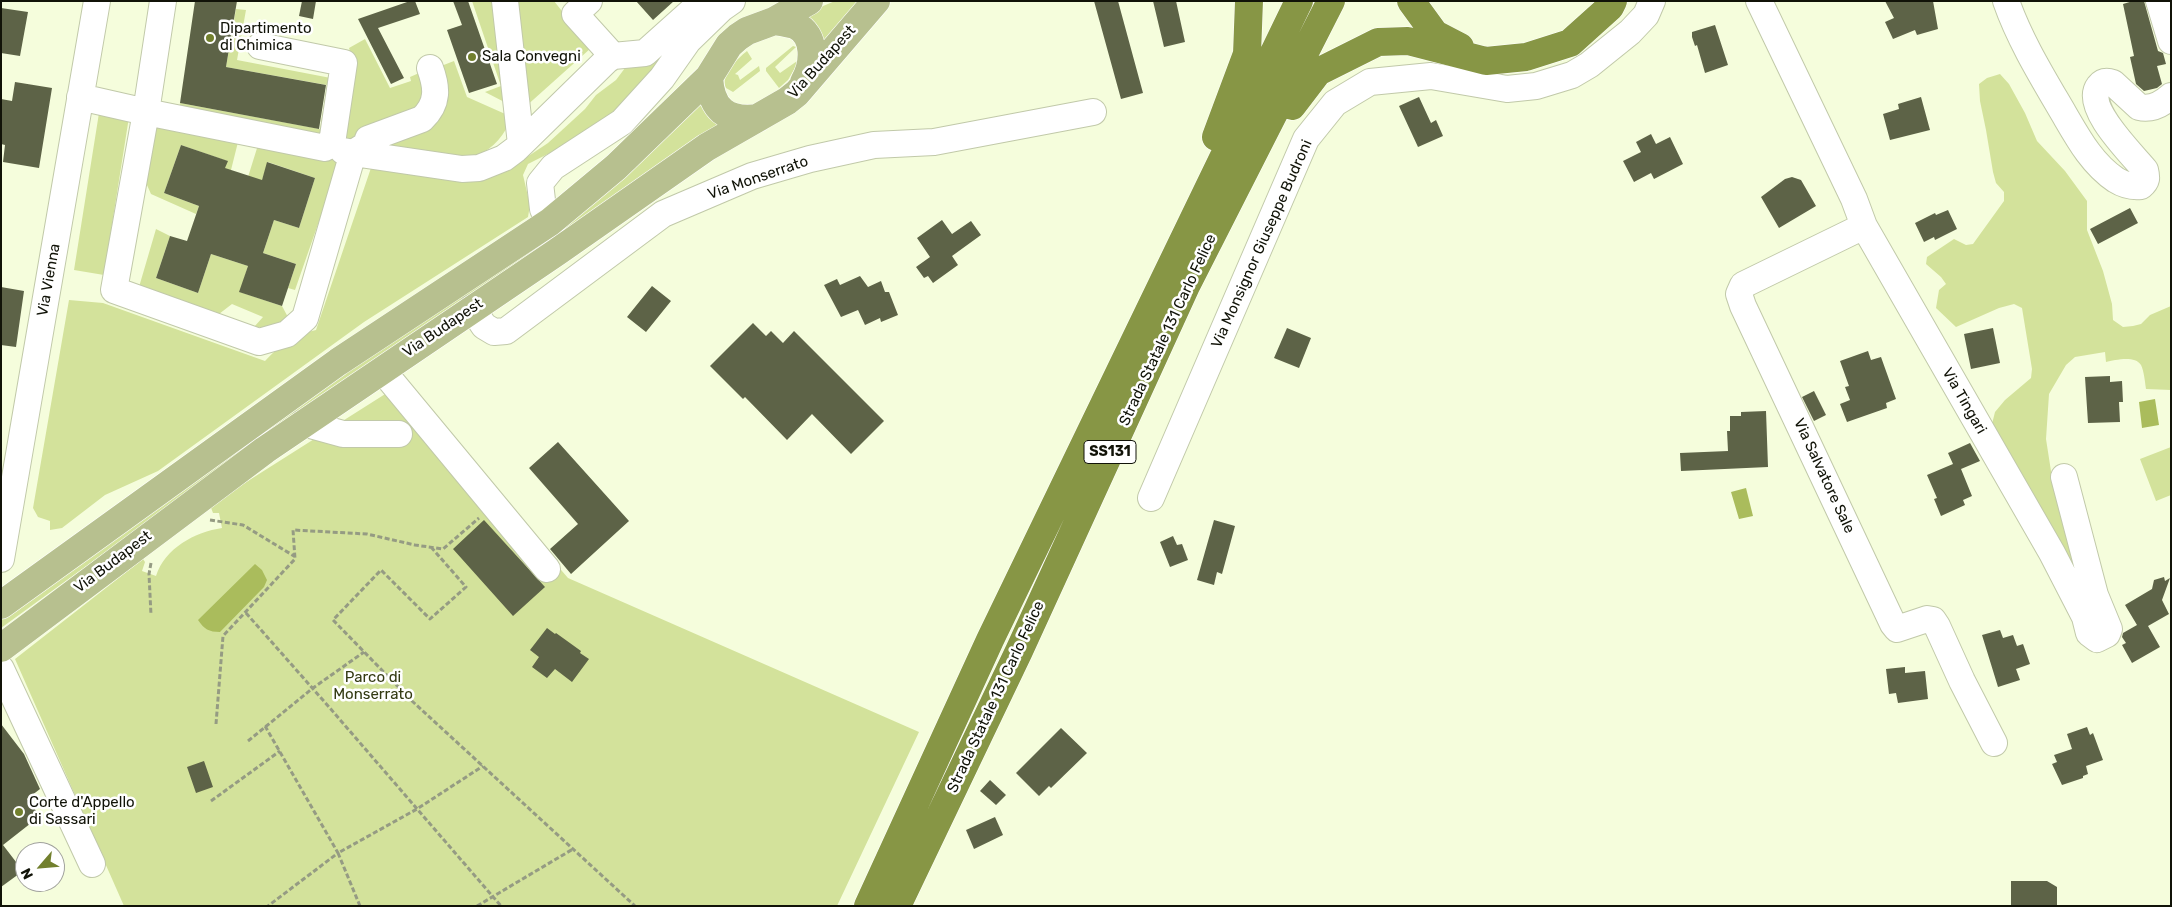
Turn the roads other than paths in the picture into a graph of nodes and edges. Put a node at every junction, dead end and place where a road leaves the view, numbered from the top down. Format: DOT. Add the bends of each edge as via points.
graph roads {
  1 [pos="97,1"];
  2 [pos="163,1"];
  3 [pos="505,1"];
  4 [pos="589,1"];
  5 [pos="703,1"];
  6 [pos="732,1"];
  7 [pos="809,1"];
  8 [pos="876,1"];
  9 [pos="1249,1"];
  10 [pos="1299,1"];
  11 [pos="1330,1"];
  12 [pos="1411,1"];
  13 [pos="1613,1"];
  14 [pos="1652,1"];
  15 [pos="1759,1"];
  16 [pos="2006,1"];
  17 [pos="2159,1"];
  18 [pos="774,21"];
  19 [pos="2171,42"];
  20 [pos="260,46"];
  21 [pos="613,56"];
  22 [pos="1486,61"];
  23 [pos="430,68"];
  24 [pos="709,77"];
  25 [pos="804,84"];
  26 [pos="2171,96"];
  27 [pos="80,97"];
  28 [pos="146,112"];
  29 [pos="1093,112"];
  30 [pos="758,118"];
  31 [pos="521,144"];
  32 [pos="326,148"];
  33 [pos="353,153"];
  34 [pos="550,222"];
  35 [pos="1864,226"];
  36 [pos="1186,286"];
  37 [pos="472,308"];
  38 [pos="1146,319"];
  39 [pos="382,370"];
  40 [pos="303,424"];
  41 [pos="400,434"];
  42 [pos="2064,478"];
  43 [pos="1151,498"];
  44 [pos="1,559"];
  45 [pos="547,570"];
  46 [pos="1,605"];
  47 [pos="1,648"];
  48 [pos="2,675"];
  49 [pos="1994,743"];
  50 [pos="92,864"];
  51 [pos="868,906"];
  52 [pos="897,906"];
  1 -- 27 [label="street, Via Vienna"];
  2 -- 28 [label="street"];
  3 -- 31 [label="street"];
  4 -- 21 [label="street" via="575,14"];
  5 -- 21 [label="street" via="645,53"];
  6 -- 34 [label="street" via="688,41 662,78 622,122 553,167 540,183 543,209"];
  7 -- 18 [label="main road, Via Budapest"];
  8 -- 25 [label="main road, Via Budapest"];
  9 -- 38 [label="highway" via="1247,54"];
  10 -- 38 [label="highway, Strada Statale 131 Carlo Felice / SS131"];
  11 -- 36 [label="highway, Strada Statale 131 Carlo Felice / SS131"];
  12 -- 22 [label="highway" via="1435,34"];
  13 -- 22 [label="highway" via="1570,43 1526,57"];
  14 -- 43 [label="street, Via Monsignor Giuseppe Budroni" via="1646,15 1630,32 1606,53 1572,75 1536,86 1508,89 1432,76 1370,82 1335,103 1306,139"];
  15 -- 35 [label="street, Via Tingari"];
  16 -- 26 [label="street" via="2044,81 2081,143 2094,161 2124,185 2141,186 2147,176 2096,105 2097,88 2107,81 2113,83 2139,108 2145,109 2151,109"];
  17 -- 19 [label="street"];
  18 -- 24 [label="main road, Via Budapest" via="738,37 729,45"];
  18 -- 25 [label="main road" via="795,25 807,36 812,62"];
  20 -- 32 [label="street" via="344,63 332,143"];
  21 -- 31 [label="street"];
  22 -- 36 [label="highway" via="1408,41 1378,42 1318,72 1294,102"];
  23 -- 33 [label="street" via="436,92 427,114 422,119 368,139 366,145"];
  24 -- 30 [label="main road" via="715,104 724,112 743,120"];
  24 -- 34 [label="main road, Via Budapest" via="616,167"];
  25 -- 30 [label="main road, Via Budapest" via="788,101"];
  27 -- 28 [label="street"];
  27 -- 44 [label="street, Via Vienna"];
  28 -- 32 [label="street"];
  28 -- 33 [label="street" via="114,290 259,342 287,334 305,318"];
  29 -- 37 [label="street, Via Monserrato" via="934,142 874,145 752,176 663,214 506,331 494,332 484,326"];
  30 -- 37 [label="main road, Via Budapest" via="707,147"];
  31 -- 33 [label="street" via="504,158 490,164 462,169"];
  32 -- 33 [label="street"];
  34 -- 46 [label="main road, Via Budapest" via="338,362"];
  35 -- 42 [label="street, Via Tingari" via="2052,554 2085,617 2089,633 2097,639 2108,634 2109,629 2095,595"];
  35 -- 49 [label="street, Via Salvatore Sale" via="1743,285 1741,300 1893,624 1897,629 1926,619 1933,620"];
  36 -- 52 [label="highway, Strada Statale 131 Carlo Felice / SS131" via="1019,652"];
  37 -- 39 [label="main road, Via Budapest"];
  38 -- 51 [label="highway, Strada Statale 131 Carlo Felice / SS131" via="990,640"];
  39 -- 40 [label="main road, Via Budapest"];
  39 -- 45 [label="street"];
  40 -- 41 [label="street" via="343,434"];
  40 -- 47 [label="main road, Via Budapest"];
  48 -- 50 [label="street"];
}
